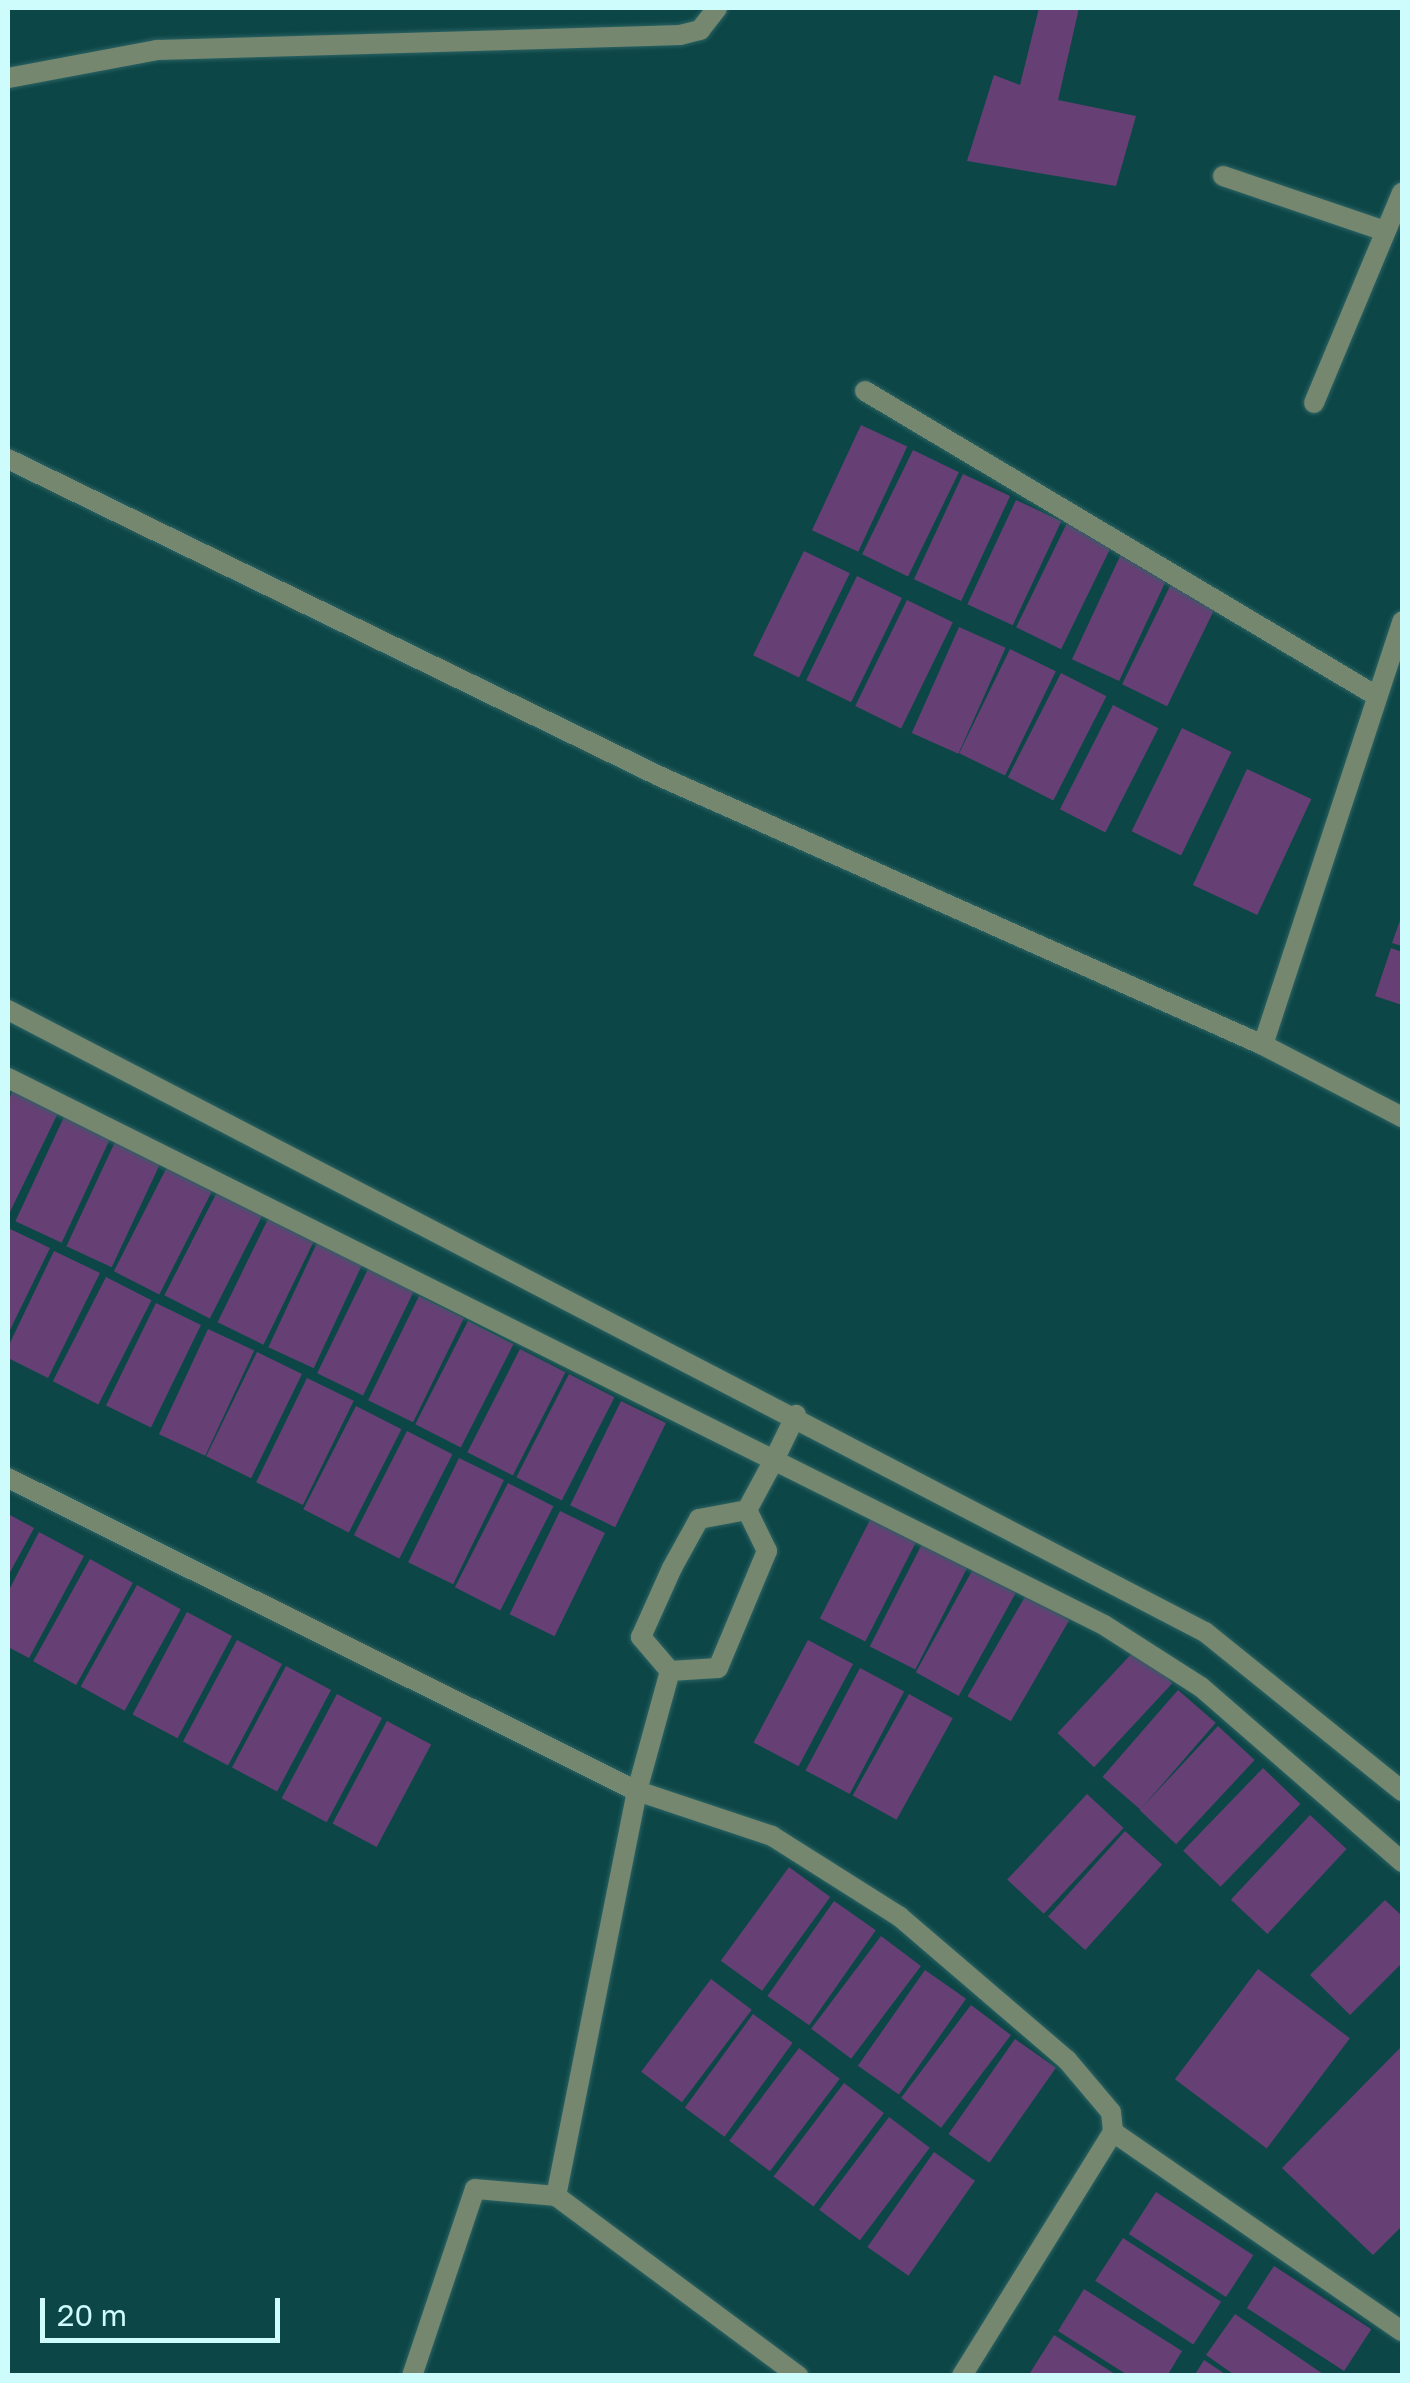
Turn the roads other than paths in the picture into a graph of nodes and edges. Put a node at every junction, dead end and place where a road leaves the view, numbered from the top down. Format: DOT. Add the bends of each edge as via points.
graph roads {
  1 [pos="717,8"];
  2 [pos="8,78"];
  3 [pos="1224,176"];
  4 [pos="1402,192"];
  5 [pos="1386,232"];
  6 [pos="865,391"];
  7 [pos="1314,402"];
  8 [pos="8,458"];
  9 [pos="1402,621"];
  10 [pos="1375,694"];
  11 [pos="8,1010"];
  12 [pos="1263,1045"];
  13 [pos="8,1078"];
  14 [pos="1402,1117"];
  15 [pos="796,1415"];
  16 [pos="775,1458"];
  17 [pos="8,1478"];
  18 [pos="747,1510"];
  19 [pos="670,1672"];
  20 [pos="637,1791"];
  21 [pos="1402,1791"];
  22 [pos="1402,1862"];
  23 [pos="1113,2132"];
  24 [pos="556,2196"];
  25 [pos="1402,2331"];
  26 [pos="412,2376"];
  27 [pos="798,2376"];
  28 [pos="962,2376"];
  1 -- 2 [label="street" via="700,30 680,35 157,50"];
  3 -- 5 [label="street"];
  4 -- 5 [label="street"];
  5 -- 7 [label="street"];
  6 -- 10 [label="street"];
  8 -- 12 [label="street" via="659,776"];
  9 -- 10 [label="street"];
  10 -- 12 [label="street"];
  11 -- 15 [label="street"];
  12 -- 14 [label="street"];
  13 -- 16 [label="street"];
  15 -- 16 [label="street"];
  15 -- 21 [label="street" via="1205,1632"];
  16 -- 18 [label="street"];
  16 -- 22 [label="street" via="1168,1666"];
  17 -- 20 [label="street"];
  18 -- 19 [label="street" via="767,1551 718,1668"];
  18 -- 19 [label="street" via="699,1519 672,1568 640,1637"];
  19 -- 20 [label="street"];
  20 -- 23 [label="street" via="772,1836 900,1917 1067,2060 1110,2112"];
  20 -- 24 [label="street"];
  23 -- 25 [label="street"];
  23 -- 28 [label="street"];
  24 -- 26 [label="street" via="475,2189"];
  24 -- 27 [label="street"];
}
